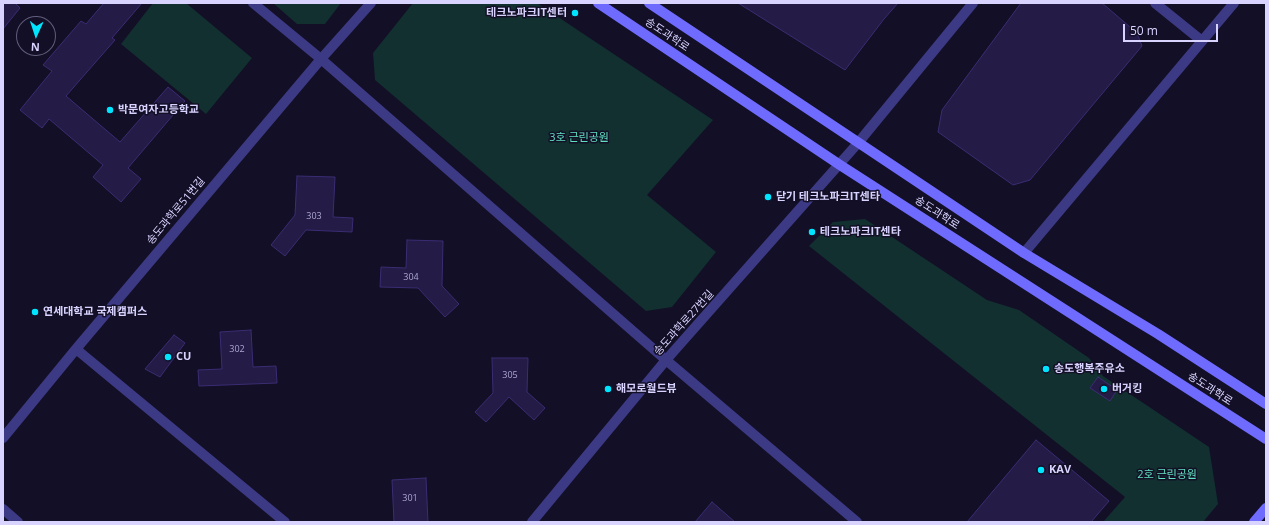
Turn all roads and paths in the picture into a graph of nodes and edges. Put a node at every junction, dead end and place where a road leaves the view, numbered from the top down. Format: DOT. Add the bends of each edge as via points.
graph roads {
  1 [pos="254,3"];
  2 [pos="371,3"];
  3 [pos="598,3"];
  4 [pos="649,3"];
  5 [pos="973,3"];
  6 [pos="1156,3"];
  7 [pos="1234,3"];
  8 [pos="1202,41"];
  9 [pos="321,59"];
  10 [pos="858,143"];
  11 [pos="840,165"];
  12 [pos="1024,253"];
  13 [pos="76,349"];
  14 [pos="666,360"];
  15 [pos="1266,404"];
  16 [pos="3,438"];
  17 [pos="1266,439"];
  18 [pos="1266,508"];
  19 [pos="3,509"];
  20 [pos="18,522"];
  21 [pos="285,522"];
  22 [pos="532,522"];
  23 [pos="857,522"];
  24 [pos="1254,522"];
  1 -- 9 [label="street"];
  2 -- 9 [label="street, 송도과학로51번길"];
  3 -- 11 [label="main road, 송도과학로"];
  4 -- 10 [label="main road, 송도과학로"];
  5 -- 10 [label="street, 송도과학로27번길"];
  6 -- 8 [label="street"];
  7 -- 8 [label="street"];
  8 -- 12 [label="street"];
  9 -- 13 [label="street, 송도과학로51번길"];
  9 -- 14 [label="street"];
  10 -- 11 [label="street, 송도과학로27번길"];
  10 -- 12 [label="main road, 송도과학로"];
  11 -- 14 [label="street, 송도과학로27번길"];
  11 -- 17 [label="main road, 송도과학로"];
  12 -- 15 [label="main road, 송도과학로" via="1158,334"];
  13 -- 16 [label="street, 송도과학로51번길"];
  13 -- 21 [label="street"];
  14 -- 22 [label="street, 송도과학로27번길"];
  14 -- 23 [label="street"];
  18 -- 24 [label="main road"];
  19 -- 20 [label="street"];
}
